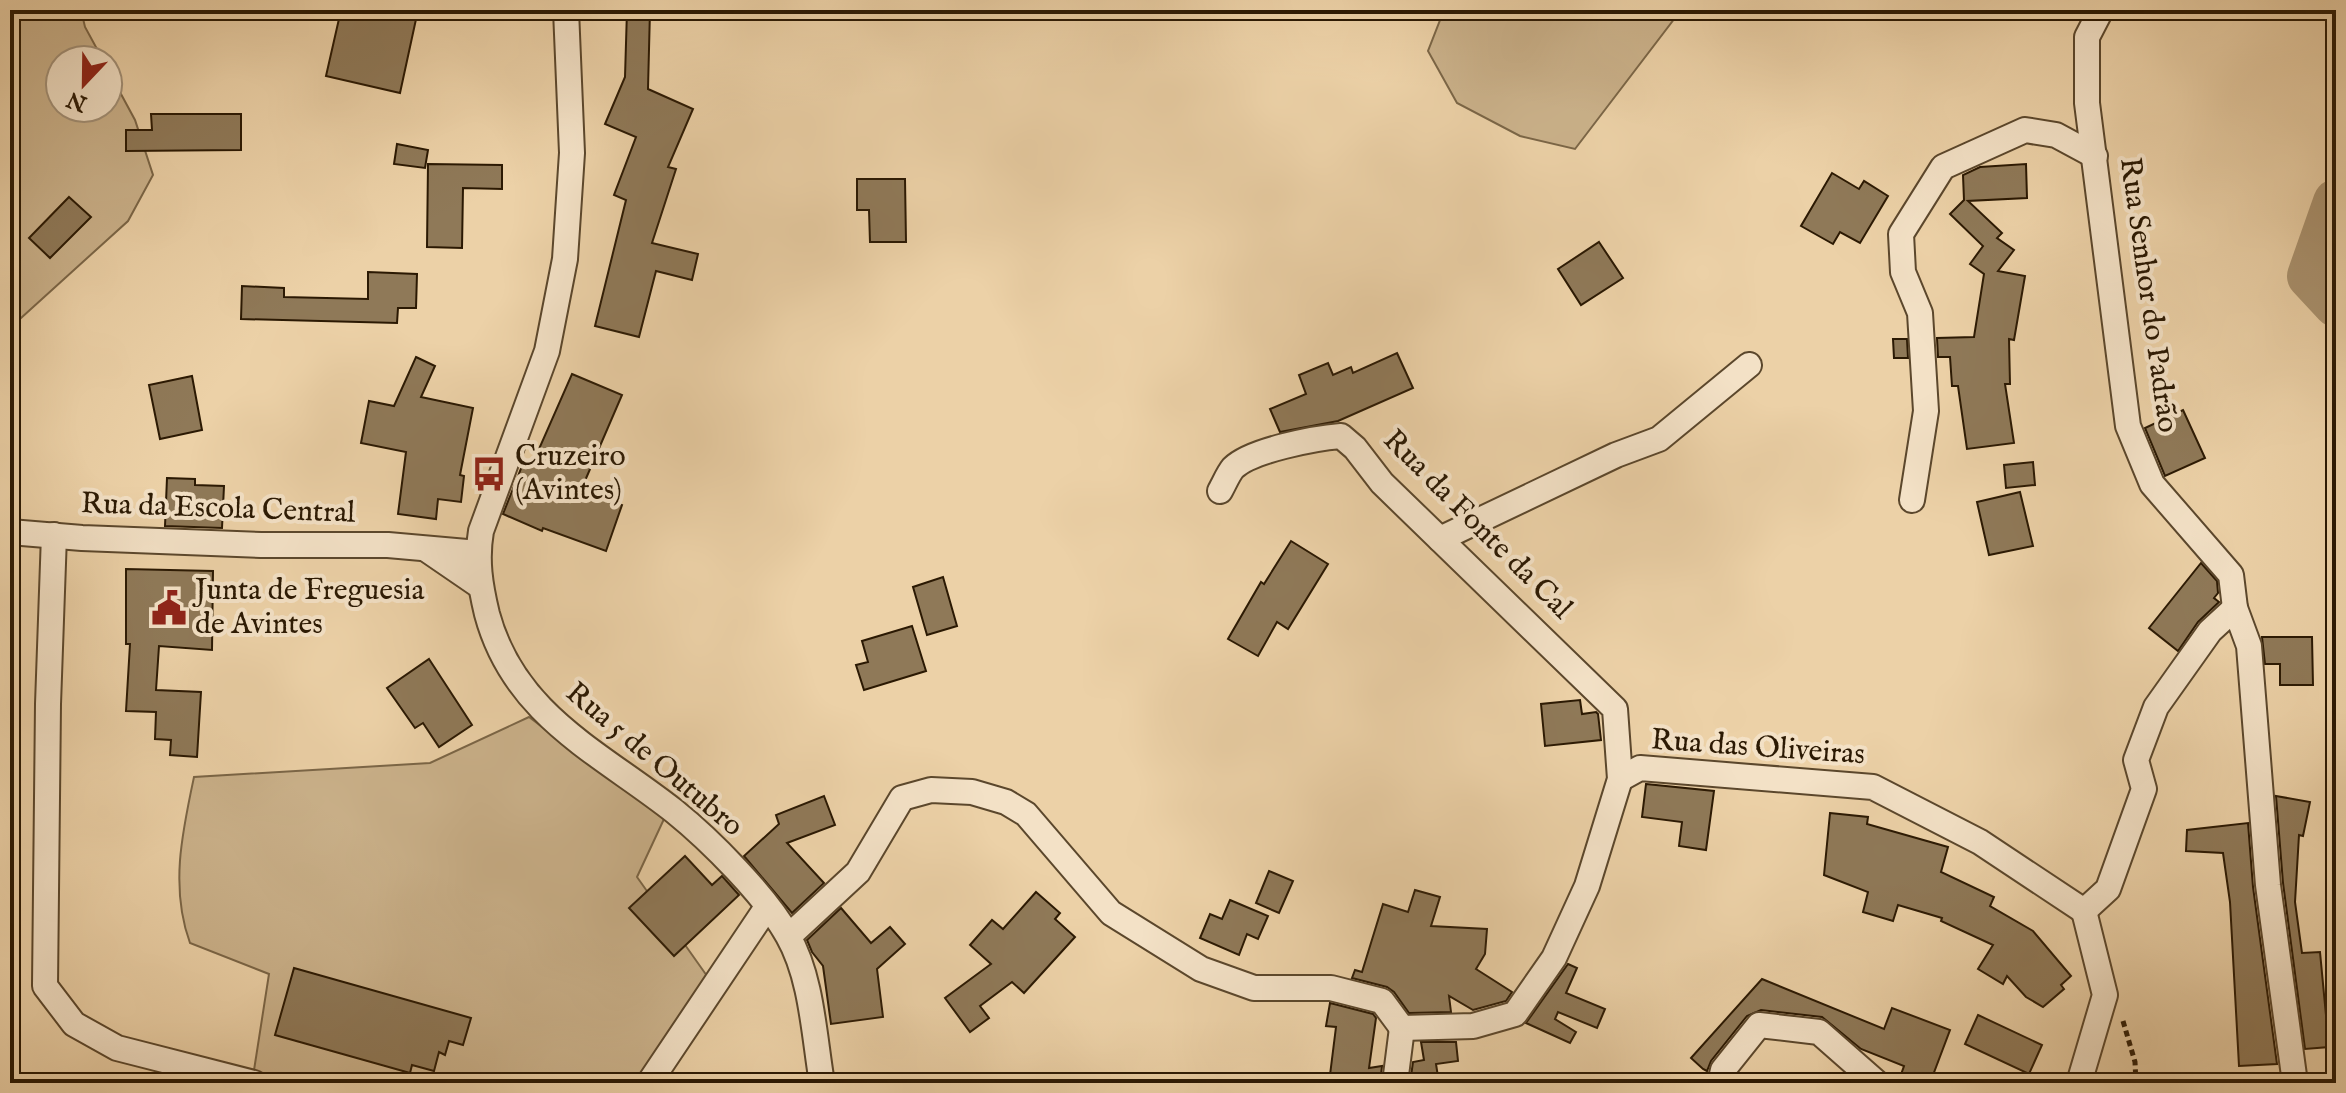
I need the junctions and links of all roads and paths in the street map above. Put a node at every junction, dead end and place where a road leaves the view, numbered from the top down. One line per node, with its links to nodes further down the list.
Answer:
1 (2101, 10): 3 (street, Rua Senhor do Padrão)
2 (568, 11): 11 (street, Rua 5 de Outubro)
3 (2095, 156): 6 (street); 13 (street, Rua Senhor do Padrão)
4 (1749, 365): 9 (street)
5 (1220, 491): 9 (street, Rua da Fonte da Cal)
6 (1912, 500)
7 (10, 532): 8 (street, Rua da Escola Central)
8 (54, 535): 10 (street, Rua da Escola Central); 20 (street)
9 (1440, 539): 14 (street, Rua da Fonte da Cal)
10 (425, 548): 11 (street, Rua da Escola Central); 12 (street)
11 (478, 553): 12 (street, Rua 5 de Outubro)
12 (480, 586): 15 (street, Rua 5 de Outubro)
13 (2235, 608): 16 (street); 28 (street, Rua Senhor do Padrão)
14 (1620, 779): 16 (street, Rua das Oliveiras); 19 (street)
15 (767, 907): 17 (street, Rua 5 de Outubro); 21 (street)
16 (2084, 911): 18 (street)
17 (789, 936): 19 (street); 22 (street, Rua 5 de Outubro)
18 (2105, 995): 26 (street); 27 (path)
19 (1402, 1028): 23 (street)
20 (254, 1083)
21 (649, 1083)
22 (822, 1083)
23 (1395, 1083)
24 (1720, 1083): 25 (street)
25 (1877, 1083)
26 (2079, 1083)
27 (2136, 1083)
28 (2295, 1083)

